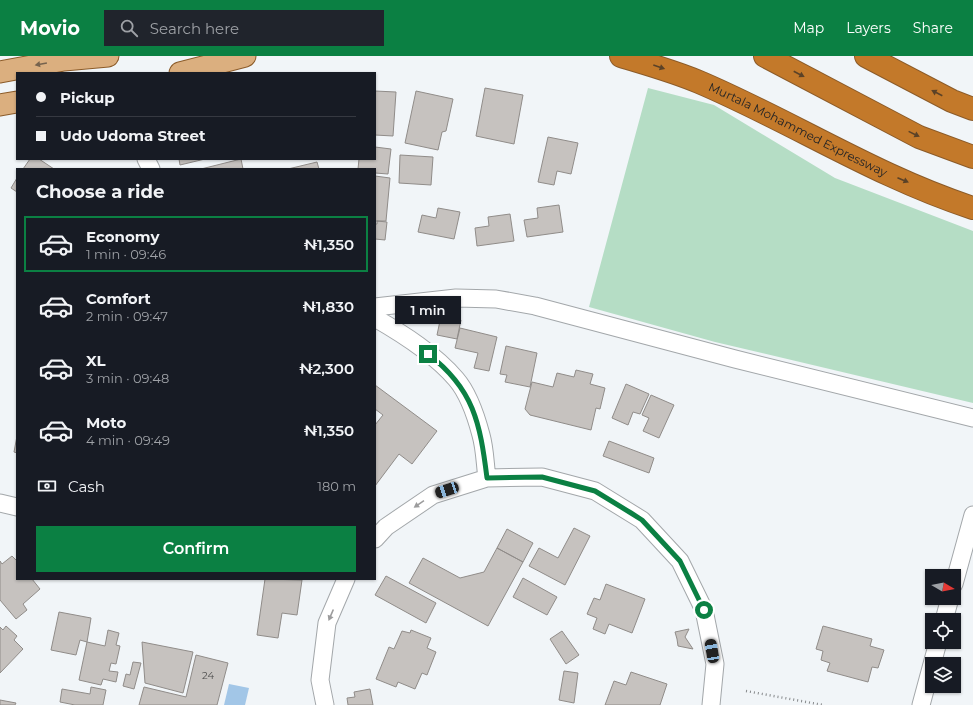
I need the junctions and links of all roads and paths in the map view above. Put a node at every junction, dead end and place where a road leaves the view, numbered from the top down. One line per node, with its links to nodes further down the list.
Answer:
1 (108, 56): 6 (main road)
2 (245, 56): 8 (main road)
3 (621, 56): 13 (highway, Murtala Mohammed Expressway, one-way to 13)
4 (765, 56): 12 (highway, one-way to 12)
5 (866, 56): 11 (highway, one-way to 5)
6 (65, 58): 7 (main road, one-way to 7)
7 (0, 72)
8 (184, 72)
9 (16, 102): 10 (main road)
10 (0, 105)
11 (973, 109)
12 (973, 157)
13 (973, 208)
14 (376, 307): 16 (street)
15 (376, 319): 17 (street)
16 (973, 418)
17 (487, 478): 21 (street, one-way to 21); 27 (street)
18 (0, 503): 19 (street)
19 (16, 507)
20 (973, 515): 22 (street)
21 (376, 539)
22 (958, 569)
23 (346, 580): 26 (street, one-way to 26)
24 (936, 649): 29 (street)
25 (746, 691): 28 (path)
26 (325, 705)
27 (711, 705)
28 (823, 705)
29 (921, 705)

